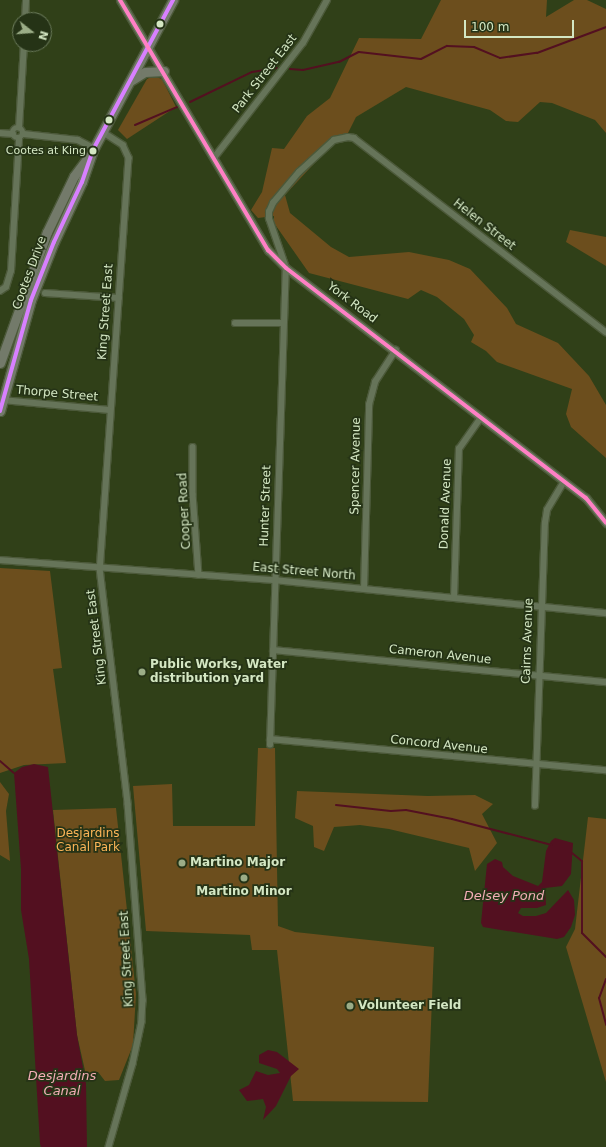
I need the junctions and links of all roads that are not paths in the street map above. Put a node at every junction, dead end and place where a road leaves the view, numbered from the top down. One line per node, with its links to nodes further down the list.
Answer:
1 (26, 0): 5 (street)
2 (120, 0): 6 (street, York Road)
3 (173, 0): 6 (main road)
4 (328, 0): 17 (street, Park Street East)
5 (25, 12)
6 (149, 46): 8 (street, York Road); 9 (main road, Cootes Drive)
7 (24, 52): 10 (street)
8 (164, 71): 9 (main road); 17 (street, York Road)
9 (130, 82): 11 (main road, Cootes Drive)
10 (19, 128): 13 (street); 14 (street)
11 (103, 132): 16 (main road, Cootes Drive); 21 (street, King Street East)
12 (0, 133): 13 (street)
13 (13, 134): 15 (street)
14 (24, 134): 15 (street); 16 (street)
15 (19, 139): 19 (street)
16 (94, 148): 26 (main road, Cootes Drive); 27 (main road, Cootes Drive)
17 (214, 158): 18 (street, York Road)
18 (286, 268): 23 (street, Hunter Street); 24 (street, Helen Street); 25 (street, York Road)
19 (0, 291)
20 (45, 294): 21 (street)
21 (119, 298): 28 (street, King Street East)
22 (235, 323): 23 (street)
23 (283, 323): 37 (street, Hunter Street)
24 (606, 332)
25 (396, 350): 30 (street, York Road); 38 (street, Spencer Avenue)
26 (0, 363)
27 (2, 400): 28 (street, Thorpe Street); 29 (main road, Cootes Drive)
28 (110, 410): 35 (street, King Street East)
29 (0, 411)
30 (481, 418): 32 (street, York Road); 39 (street, Donald Avenue)
31 (193, 447): 36 (street, Cooper Road)
32 (564, 482): 33 (street, York Road); 40 (street, Cairns Avenue)
33 (606, 523)
34 (0, 560): 35 (street, East Street North)
35 (100, 568): 36 (street, East Street North); 49 (street, King Street East)
36 (199, 575): 37 (street, East Street North)
37 (274, 580): 38 (street, East Street North); 42 (street, Hunter Street)
38 (364, 589): 39 (street, East Street North)
39 (454, 598): 40 (street, East Street North)
40 (540, 606): 41 (street, East Street North); 43 (street, Cairns Avenue)
41 (606, 613)
42 (273, 650): 43 (street, Cameron Avenue); 45 (street, Hunter Street)
43 (538, 676): 44 (street, Cameron Avenue); 46 (street, Cairns Avenue)
44 (606, 682)
45 (270, 742): 46 (street, Concord Avenue)
46 (536, 765): 47 (street, Concord Avenue); 48 (street, Cairns Avenue)
47 (606, 770)
48 (535, 806)
49 (109, 1147)

